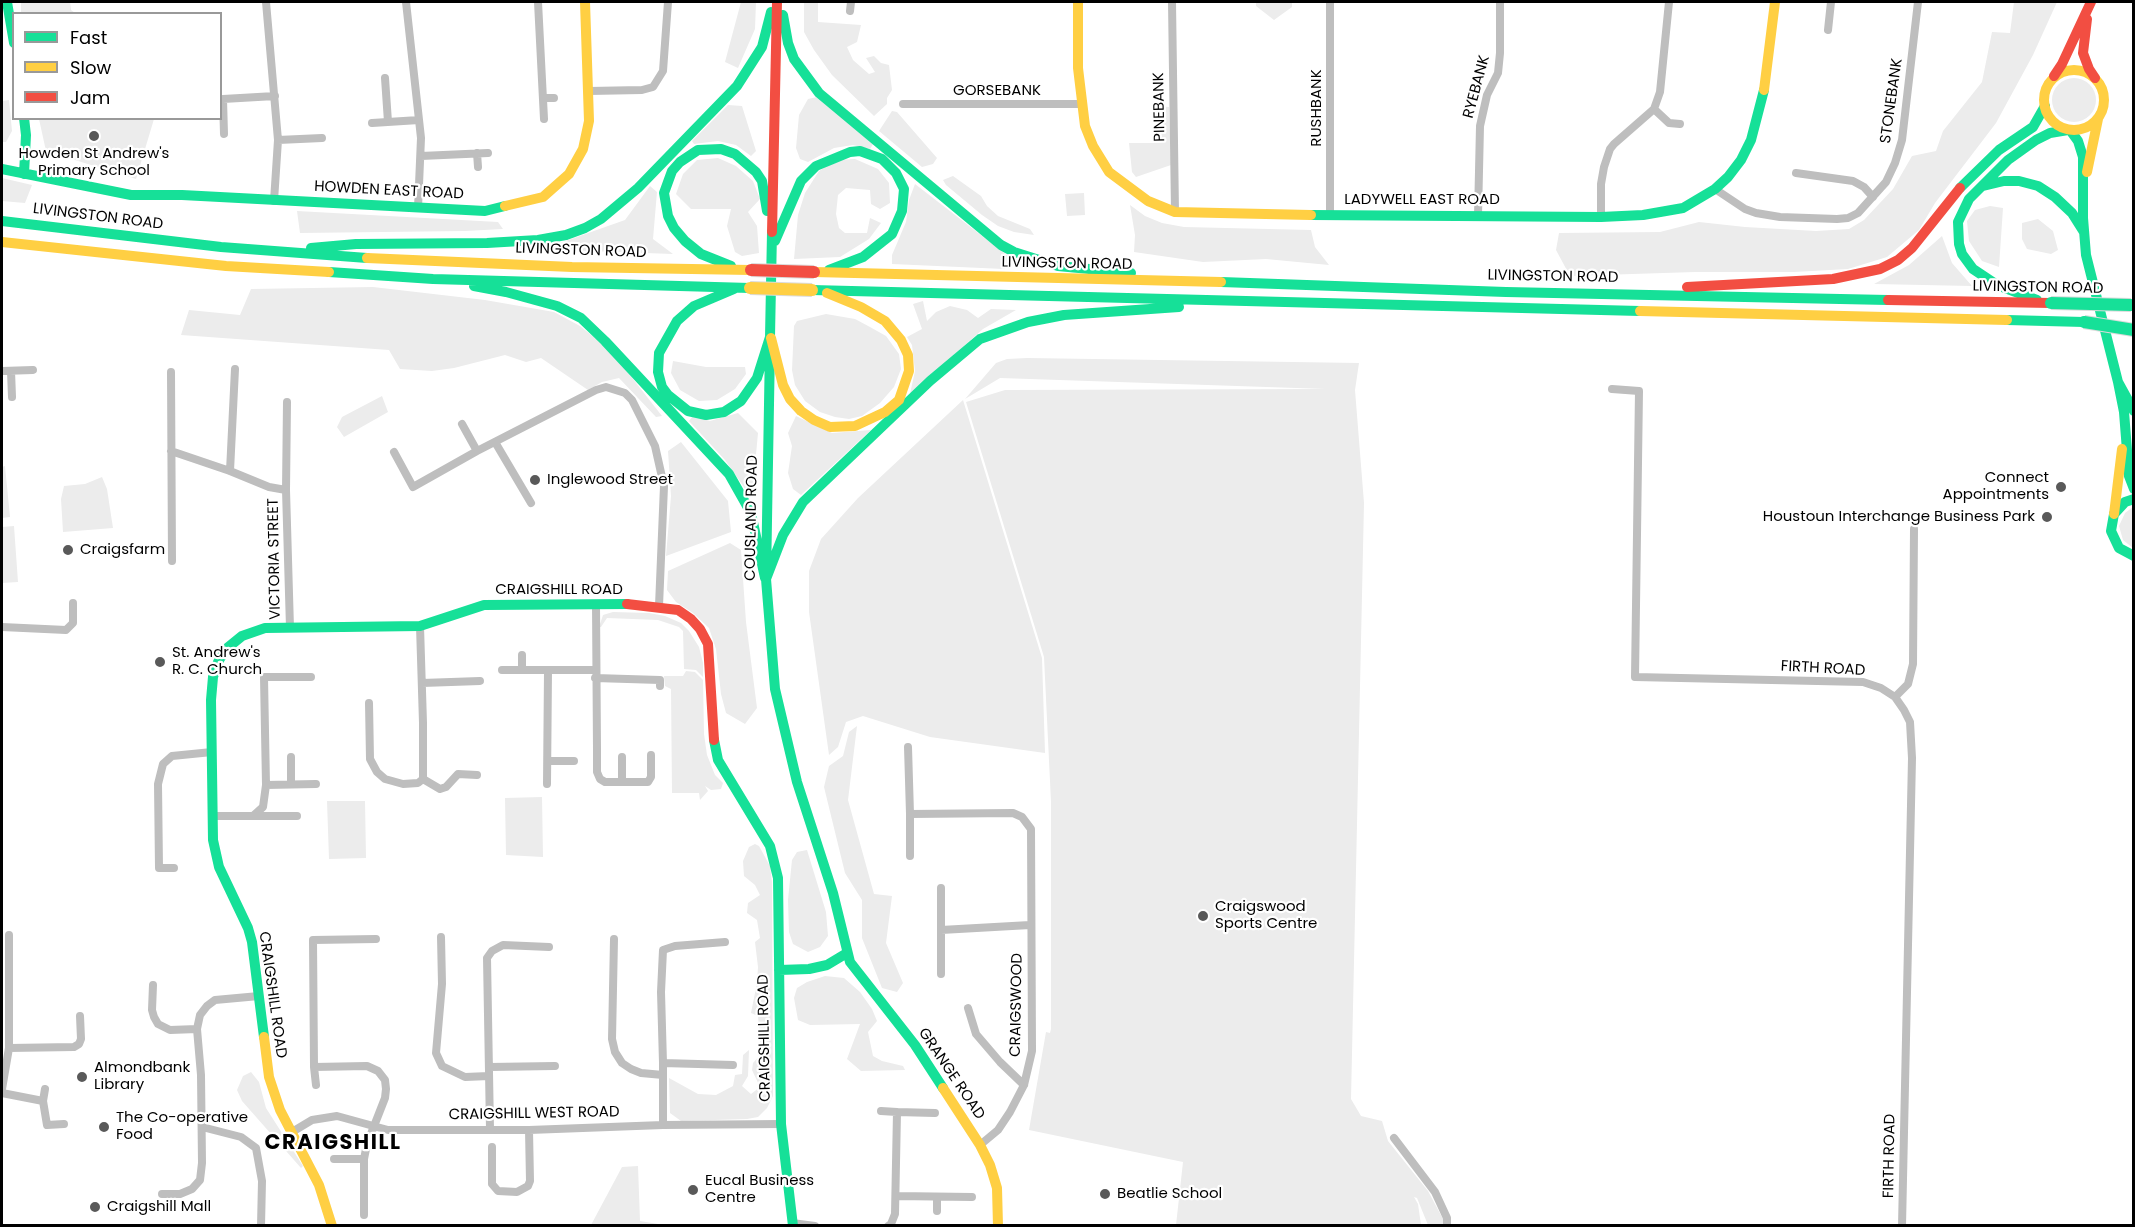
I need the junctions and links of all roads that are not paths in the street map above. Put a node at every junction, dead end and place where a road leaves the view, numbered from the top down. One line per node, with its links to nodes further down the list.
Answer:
1 (7, 2): 21 (main road)
2 (266, 2): 26 (street)
3 (406, 2): 37 (street)
4 (538, 2): 28 (street)
5 (585, 2): 25 (main road, HOWDEN EAST ROAD)
6 (668, 2): 25 (street)
7 (775, 2): 65 (main road, COUSLAND ROAD); 66 (main road)
8 (782, 2): 70 (main road)
9 (851, 2): 19 (street)
10 (1078, 2): 31 (main road, LADYWELL EAST ROAD)
11 (1172, 2): 58 (street, PINEBANK)
12 (1330, 2): 59 (street, RUSHBANK)
13 (1500, 2): 60 (street, RYEBANK)
14 (1669, 2): 33 (street)
15 (1775, 2): 54 (main road, LADYWELL EAST ROAD)
16 (1831, 2): 20 (street)
17 (1918, 2): 55 (street, STONEBANK)
18 (2090, 4): 23 (main road); 24 (main road)
19 (850, 11)
20 (1828, 30)
21 (12, 31)
22 (385, 78): 38 (street)
23 (2097, 80): 24 (main road); 35 (main road)
24 (2050, 83): 32 (main road)
25 (589, 91): 57 (main road, HOWDEN EAST ROAD)
26 (275, 96): 27 (street); 44 (street)
27 (222, 98): 42 (street)
28 (543, 98): 29 (street); 34 (street)
29 (554, 98)
30 (903, 104): 31 (street, GORSEBANK)
31 (1081, 104): 58 (main road, LADYWELL EAST ROAD)
32 (2045, 106): 41 (main road); 73 (main road)
33 (1654, 109): 40 (street); 61 (street)
34 (544, 119)
35 (2098, 119): 41 (main road); 52 (main road)
36 (24, 120): 51 (main road)
37 (419, 120): 38 (street); 47 (street)
38 (387, 122): 39 (street)
39 (372, 123)
40 (1680, 124)
41 (2069, 130): 52 (main road); 53 (main road)
42 (224, 134)
43 (322, 138): 44 (street)
44 (278, 140): 56 (street)
45 (477, 153): 46 (street); 47 (street); 48 (street)
46 (488, 153)
47 (421, 156): 57 (street)
48 (478, 167)
49 (2, 169): 51 (main road, HOWDEN EAST ROAD)
50 (1796, 173): 55 (street)
51 (24, 174): 56 (main road, HOWDEN EAST ROAD)
52 (2084, 185): 63 (main road)
53 (1982, 186): 63 (main road); 75 (main road)
54 (1715, 189): 55 (street, STONEBANK); 61 (main road, LADYWELL EAST ROAD)
55 (1873, 197)
56 (274, 201): 57 (main road, HOWDEN EAST ROAD)
57 (418, 208)
58 (1175, 212): 59 (main road, LADYWELL EAST ROAD)
59 (1330, 214): 60 (main road, LADYWELL EAST ROAD)
60 (1478, 216): 61 (main road, LADYWELL EAST ROAD)
61 (1601, 217)
62 (2, 221): 66 (main road, LIVINGSTON ROAD)
63 (2084, 232): 86 (main road)
64 (2, 242): 69 (main road, LIVINGSTON ROAD)
65 (772, 248): 67 (main road); 68 (main road); 80 (main road, COUSLAND ROAD)
66 (271, 251): 67 (main road, LIVINGSTON ROAD)
67 (745, 270): 68 (main road, LIVINGSTON ROAD, bridge)
68 (818, 272): 70 (main road, LIVINGSTON ROAD)
69 (434, 279): 71 (main road, LIVINGSTON ROAD); 106 (main road)
70 (1213, 282): 73 (main road, LIVINGSTON ROAD)
71 (744, 288): 72 (main road, LIVINGSTON ROAD, bridge); 80 (main road)
72 (815, 290): 74 (main road, LIVINGSTON ROAD); 80 (main road)
73 (1593, 293): 75 (main road, LIVINGSTON ROAD)
74 (1234, 301): 77 (main road, LIVINGSTON ROAD); 106 (main road)
75 (2049, 303): 76 (main road, LIVINGSTON ROAD, bridge)
76 (2132, 305)
77 (2084, 322): 78 (main road, LIVINGSTON ROAD, bridge); 79 (main road, bridge)
78 (2133, 323)
79 (2133, 330)
80 (770, 337): 106 (main road, COUSLAND ROAD)
81 (235, 369): 97 (street)
82 (33, 370): 84 (street)
83 (2, 371): 84 (street)
84 (11, 371): 88 (street)
85 (171, 372): 94 (street)
86 (2118, 382): 90 (main road); 92 (main road)
87 (1612, 389): 122 (street, FIRTH ROAD)
88 (12, 397)
89 (287, 402): 99 (street, VICTORIA STREET)
90 (2133, 411)
91 (462, 424): 95 (street)
92 (2125, 432): 98 (main road); 102 (main road)
93 (495, 442): 95 (street); 101 (street); 109 (street)
94 (171, 451): 97 (street, VICTORIA STREET); 105 (street)
95 (477, 451): 96 (street)
96 (394, 452)
97 (230, 471): 99 (street, VICTORIA STREET)
98 (2133, 489)
99 (286, 490): 112 (street, VICTORIA STREET)
100 (2133, 499): 102 (main road)
101 (531, 503)
102 (2114, 514): 104 (main road)
103 (1914, 529): 122 (street)
104 (2133, 556)
105 (172, 561)
106 (766, 579): 153 (main road, COUSLAND ROAD)
107 (73, 603): 111 (street)
108 (596, 604): 109 (main road, CRAIGSHILL ROAD); 110 (main road, CRAIGSHILL ROAD); 117 (street)
109 (659, 606): 154 (main road, CRAIGSHILL ROAD)
110 (420, 626): 112 (main road, CRAIGSHILL ROAD); 120 (street)
111 (2, 627)
112 (290, 628): 125 (main road, CRAIGSHILL ROAD)
113 (522, 655): 115 (street)
114 (501, 670): 115 (street)
115 (522, 670): 116 (street)
116 (548, 671): 117 (street); 129 (street)
117 (595, 674): 121 (street); 133 (street)
118 (311, 677): 137 (street)
119 (480, 681): 120 (street)
120 (422, 683): 132 (street)
121 (660, 686)
122 (1895, 697): 202 (street, FIRTH ROAD)
123 (369, 704): 132 (street)
124 (908, 747): 138 (street)
125 (212, 752): 139 (main road, CRAIGSHILL ROAD); 143 (street)
126 (651, 755): 133 (street)
127 (291, 757): 134 (street)
128 (622, 757): 133 (street)
129 (548, 761): 130 (street); 136 (street)
130 (574, 761)
131 (477, 775): 132 (street)
132 (423, 779)
133 (622, 782)
134 (291, 784): 135 (street); 137 (street)
135 (316, 784)
136 (547, 784)
137 (266, 785): 140 (street)
138 (910, 814): 142 (street); 145 (street, CRAIGSWOOD)
139 (213, 816): 140 (street); 157 (main road, CRAIGSHILL ROAD)
140 (253, 816): 141 (street)
141 (297, 816)
142 (910, 856)
143 (174, 868)
144 (941, 888): 146 (street)
145 (1030, 925): 146 (street); 168 (street, CRAIGSWOOD)
146 (941, 930): 155 (street)
147 (9, 935): 161 (street)
148 (441, 937): 166 (street)
149 (376, 939): 165 (street)
150 (614, 939): 167 (street)
151 (725, 942): 162 (street)
152 (549, 946): 166 (street)
153 (847, 953): 154 (main road); 185 (main road, GRANGE ROAD)
154 (779, 969): 177 (main road, CRAIGSHILL ROAD)
155 (941, 974)
156 (153, 985): 160 (street)
157 (259, 996): 160 (street); 183 (main road, CRAIGSHILL ROAD)
158 (968, 1008): 168 (street, CRAIGSWOOD)
159 (80, 1016): 161 (street)
160 (197, 1029): 180 (street)
161 (9, 1048): 171 (street)
162 (663, 1063): 163 (street); 167 (street)
163 (733, 1065)
164 (555, 1066): 166 (street)
165 (314, 1067): 169 (street); 179 (street)
166 (489, 1072): 181 (street)
167 (663, 1075): 178 (street)
168 (1024, 1084): 185 (street, CRAIGSWOOD)
169 (316, 1085)
170 (45, 1089): 172 (street)
171 (2, 1091): 172 (street)
172 (43, 1101): 176 (street)
173 (881, 1111): 174 (street)
174 (897, 1112): 175 (street); 190 (street)
175 (935, 1113)
176 (64, 1124)
177 (782, 1124): 178 (street, CRAIGSHILL WEST ROAD); 195 (main road, CRAIGSHILL ROAD)
178 (663, 1125): 182 (street, CRAIGSHILL WEST ROAD)
179 (373, 1126): 181 (street, CRAIGSHILL WEST ROAD); 183 (street, CRAIGSHILL WEST ROAD); 188 (street)
180 (202, 1127): 189 (street); 196 (street)
181 (490, 1129): 182 (street, CRAIGSHILL WEST ROAD)
182 (529, 1130): 186 (street)
183 (292, 1132): 197 (main road, CRAIGSHILL ROAD)
184 (1394, 1138): 201 (street)
185 (980, 1145): 200 (main road, GRANGE ROAD)
186 (492, 1147)
187 (334, 1159): 188 (street)
188 (364, 1159): 194 (street)
189 (162, 1194)
190 (896, 1196): 191 (street); 199 (street)
191 (938, 1197): 192 (street); 193 (street)
192 (972, 1197)
193 (937, 1211)
194 (364, 1215)
195 (792, 1224): 198 (street)
196 (261, 1226)
197 (332, 1226)
198 (815, 1226)
199 (888, 1226)
200 (998, 1226)
201 (1448, 1226)
202 (1902, 1226)

